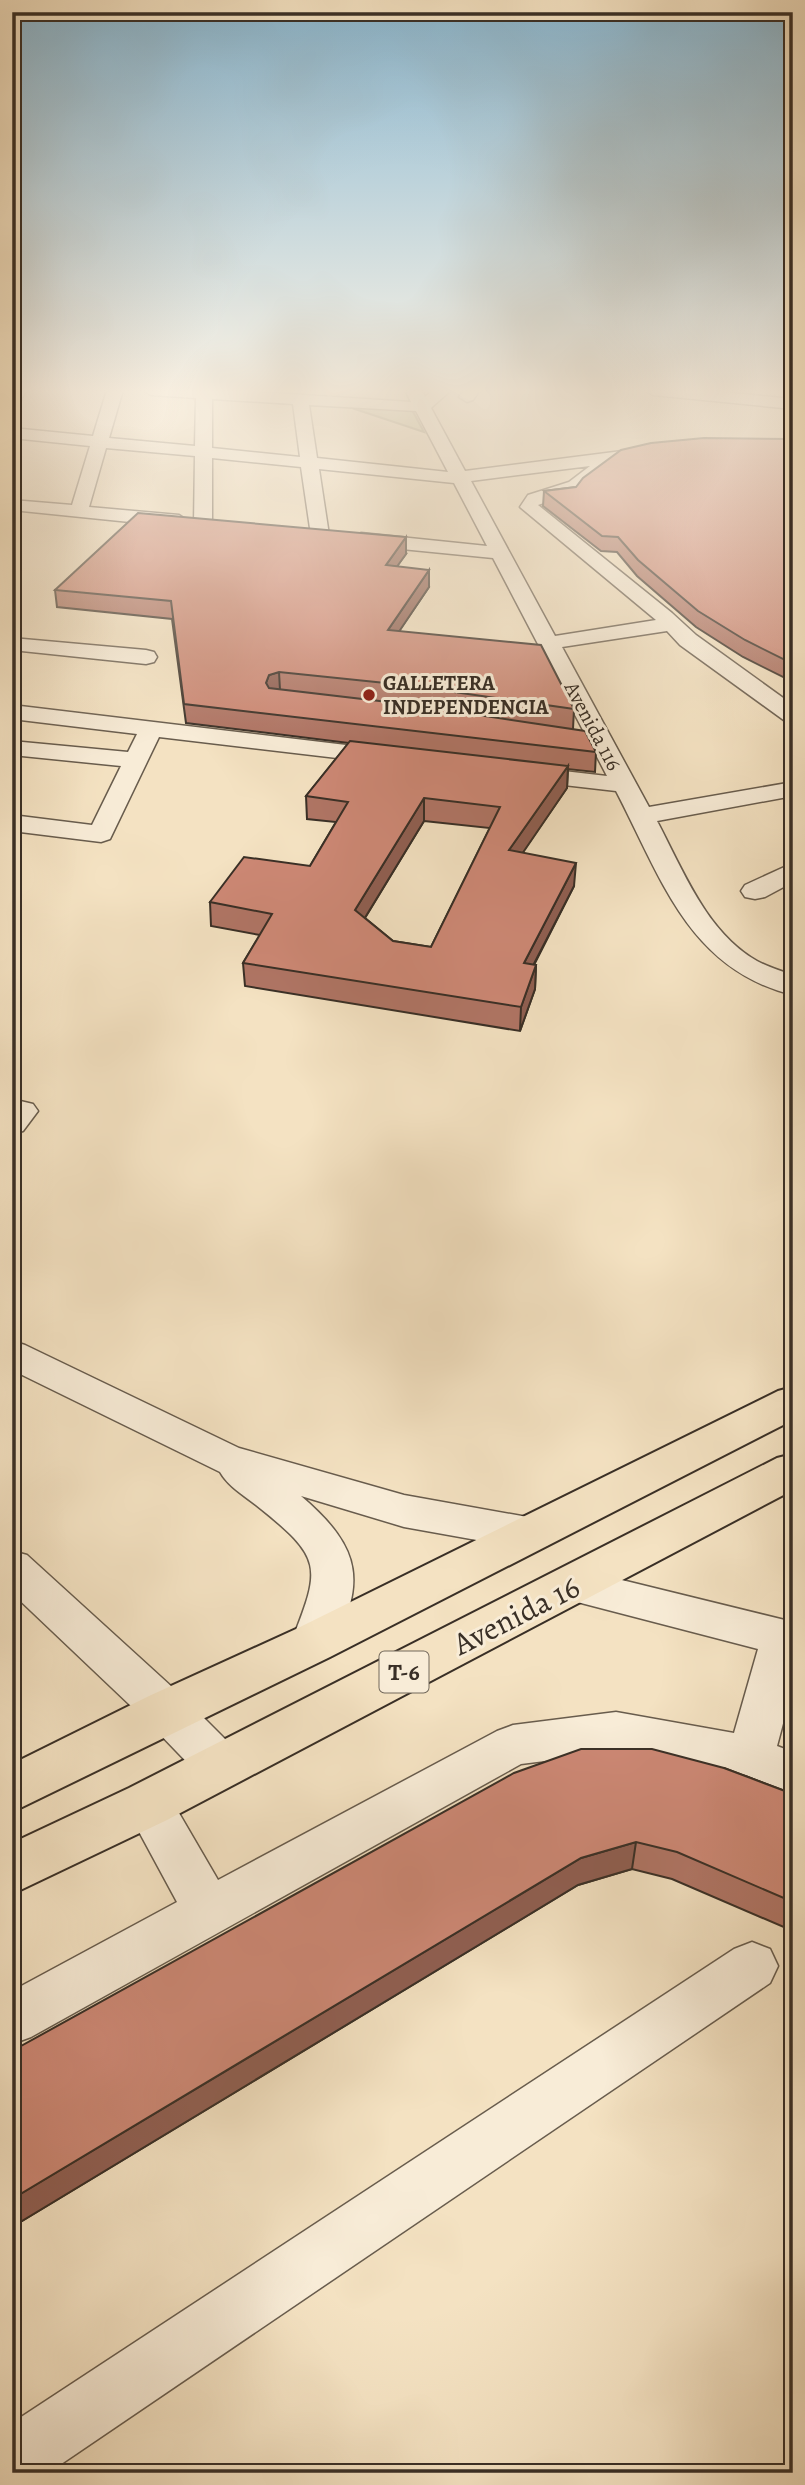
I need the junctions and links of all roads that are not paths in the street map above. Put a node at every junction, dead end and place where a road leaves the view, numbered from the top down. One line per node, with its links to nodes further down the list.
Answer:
1 (23, 506): 7 (street)
2 (81, 506): 7 (street)
3 (208, 506): 7 (street)
4 (324, 506): 9 (street)
5 (475, 506): 10 (street, Avenida 116)
6 (530, 507): 11 (street)
7 (79, 511)
8 (294, 533): 9 (street)
9 (334, 537): 10 (street)
10 (500, 553): 12 (street, Avenida 116)
11 (669, 621): 12 (street); 16 (street)
12 (546, 639): 19 (street, Avenida 116)
13 (12, 644): 14 (street)
14 (146, 657)
15 (12, 712): 17 (street)
16 (793, 716)
17 (151, 729): 21 (street); 22 (street)
18 (577, 739): 19 (street)
19 (602, 743): 24 (street, Avenida 116)
20 (12, 748): 22 (street)
21 (408, 759)
22 (136, 760): 27 (street)
23 (503, 771): 24 (street)
24 (625, 785): 28 (street, Avenida 116)
25 (793, 789): 28 (street)
26 (793, 803): 28 (street)
27 (12, 823)
28 (645, 824): 31 (street, Avenida 116)
29 (793, 871): 30 (street)
30 (755, 891)
31 (793, 986)
32 (12, 1108): 33 (street)
33 (12, 1124)
34 (12, 1354): 36 (street)
35 (793, 1402): 38 (highway, T-6)
36 (226, 1459): 38 (street); 42 (street)
37 (793, 1470): 40 (highway, Avenida 16 / T-6)
38 (533, 1534): 42 (highway, T-6)
39 (12, 1567): 43 (street)
40 (573, 1585): 41 (street); 45 (highway, Avenida 16 / T-6)
41 (788, 1639): 44 (street)
42 (313, 1643): 43 (highway, T-6)
43 (167, 1711): 45 (street); 46 (highway, T-6)
44 (772, 1765): 49 (street)
45 (221, 1766): 47 (highway, Avenida 16 / T-6)
46 (12, 1788)
47 (148, 1804): 48 (highway, Avenida 16 / T-6); 49 (street)
48 (12, 1870)
49 (209, 1911): 51 (street)
50 (752, 1966): 52 (street)
51 (12, 2019)
52 (12, 2468)

